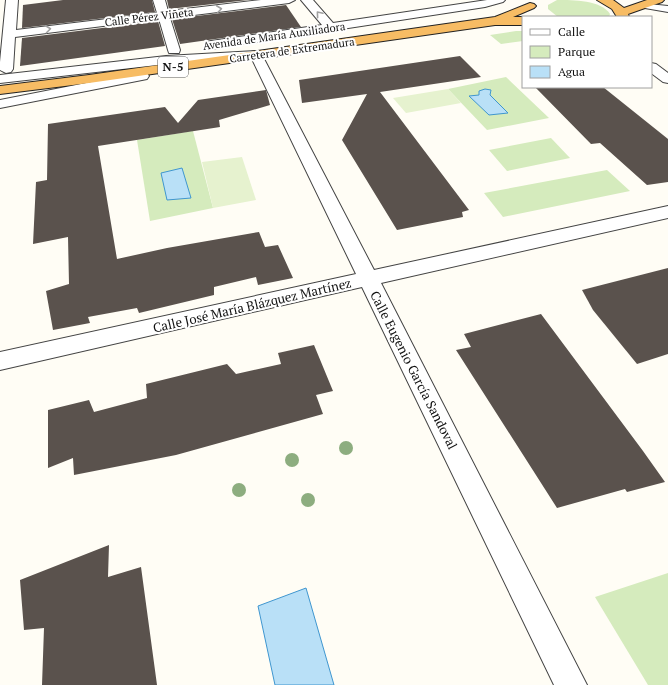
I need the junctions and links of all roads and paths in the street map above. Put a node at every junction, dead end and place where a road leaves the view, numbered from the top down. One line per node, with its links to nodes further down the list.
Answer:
1 (13, 0): 16 (street)
2 (158, 0): 12 (street)
3 (289, 0): 12 (street, Calle Pérez Viñeta, one-way to 3)
4 (307, 0): 15 (street, one-way to 4)
5 (499, 0): 15 (street, Avenida de María Auxiliadora)
6 (603, 0): 11 (highway)
7 (658, 0): 8 (highway)
8 (642, 5): 10 (lane); 11 (highway)
9 (533, 7): 13 (highway, Carretera de Extremadura / N-5)
10 (668, 9)
11 (623, 14)
12 (163, 15): 16 (street, Calle Pérez Viñeta, one-way to 12); 19 (street)
13 (495, 21): 14 (highway, Carretera de Extremadura / N-5); 17 (highway, Carretera de Extremadura / N-5)
14 (522, 21)
15 (331, 28): 17 (street); 18 (street); 19 (street, Avenida de María Auxiliadora)
16 (6, 30): 23 (street)
17 (368, 40): 18 (highway, Carretera de Extremadura / N-5)
18 (317, 47): 20 (highway, Carretera de Extremadura / N-5)
19 (174, 50): 23 (street, Avenida de María Auxiliadora)
20 (256, 55): 21 (highway, Carretera de Extremadura / N-5); 23 (street); 30 (street, Calle Eugenio García Sandoval)
21 (221, 60): 24 (highway, Carretera de Extremadura / N-5); 28 (street)
22 (652, 68): 25 (street)
23 (2, 73)
24 (89, 79): 26 (highway, Carretera de Extremadura / N-5); 27 (highway, Carretera de Extremadura / N-5)
25 (668, 79)
26 (0, 90)
27 (0, 93)
28 (0, 104)
29 (668, 212): 30 (street, Calle José María Blázquez Martínez)
30 (368, 279): 31 (street, Calle José María Blázquez Martínez); 32 (street, Calle Eugenio García Sandoval)
31 (0, 361)
32 (571, 685)

